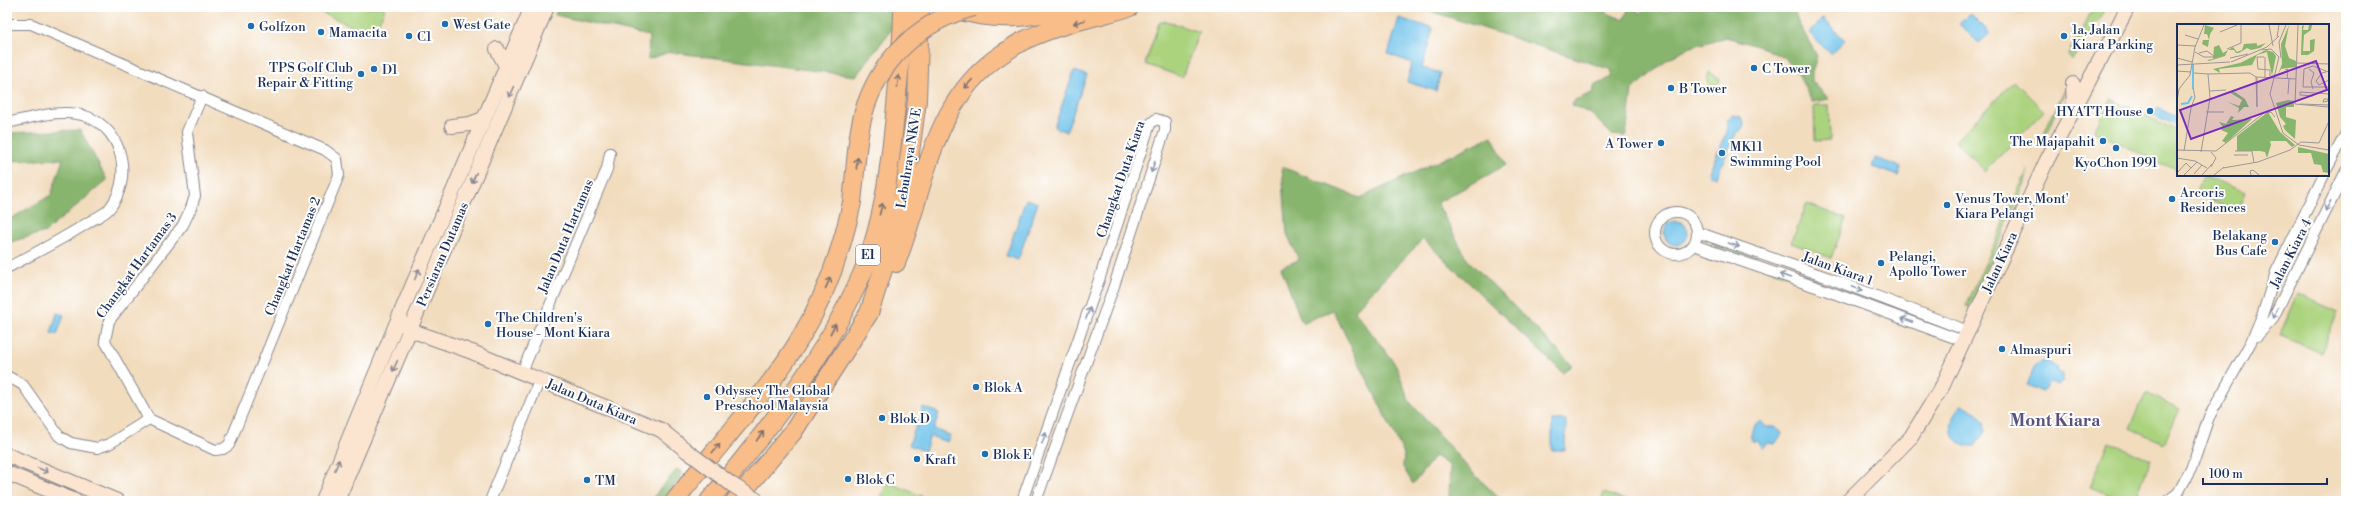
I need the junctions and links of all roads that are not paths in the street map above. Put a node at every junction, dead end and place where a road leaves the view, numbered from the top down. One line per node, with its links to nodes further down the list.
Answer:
1 (532, 7): 12 (street, Persiaran Dutamas)
2 (547, 7): 31 (street, Persiaran Dutamas, one-way to 31)
3 (903, 7): 47 (highway, Lebuhraya NKVE / E1, one-way to 3)
4 (920, 7): 30 (highway, Lebuhraya NKVE / E1)
5 (949, 7): 7 (highway, bridge)
6 (974, 7): 46 (highway, one-way to 6, bridge)
7 (1073, 7)
8 (1130, 7): 30 (highway, one-way to 30)
9 (2128, 7): 13 (street, Jalan Kiara)
10 (7, 24): 14 (street, Changkat Hartamas 2)
11 (497, 49): 12 (street)
12 (506, 71): 16 (street, Persiaran Dutamas)
13 (2093, 71): 15 (street, Jalan Kiara); 15 (street)
14 (202, 96): 38 (street, Changkat Hartamas 3); 38 (street, Changkat Hartamas 2)
15 (2074, 106): 32 (street, Jalan Kiara)
16 (483, 119): 18 (street); 29 (street, Persiaran Dutamas, one-way to 16)
17 (7, 123): 26 (street)
18 (452, 126)
19 (2346, 133): 21 (street)
20 (610, 153): 35 (street, Jalan Duta Hartamas)
21 (2329, 165)
22 (2346, 171): 28 (street, Jalan Kiara 4, one-way to 28)
23 (2324, 176): 27 (street, Jalan Kiara 4)
24 (1697, 232): 25 (street); 25 (street); 32 (street, Jalan Kiara 1, one-way to 32)
25 (1694, 246): 32 (street, Jalan Kiara 1, one-way to 25)
26 (7, 268)
27 (2276, 272): 28 (street); 34 (street, Jalan Kiara 4)
28 (2290, 279): 34 (street, Jalan Kiara 4, one-way to 34)
29 (402, 310): 31 (street); 33 (street, Persiaran Dutamas)
30 (869, 313): 48 (highway, Lebuhraya NKVE / E1)
31 (410, 330): 33 (street); 35 (street, Jalan Duta Kiara); 44 (street, Persiaran Dutamas, one-way to 44)
32 (1966, 336): 52 (street, Jalan Kiara)
33 (391, 339): 43 (street, Persiaran Dutamas, one-way to 33)
34 (2251, 342): 53 (street, Jalan Kiara 4)
35 (522, 372): 37 (street, Jalan Duta Kiara)
36 (7, 376): 38 (street)
37 (538, 382): 45 (street); 49 (street, Jalan Duta Kiara, bridge)
38 (149, 419)
39 (7, 455): 42 (street, one-way to 42)
40 (7, 473): 41 (street)
41 (75, 501)
42 (117, 501)
43 (323, 501)
44 (337, 501)
45 (490, 501)
46 (675, 501)
47 (708, 501)
48 (735, 501)
49 (758, 501)
50 (1022, 501): 51 (street, Changkat Duta Kiara, one-way to 51)
51 (1036, 501)
52 (1848, 501)
53 (2167, 501)

